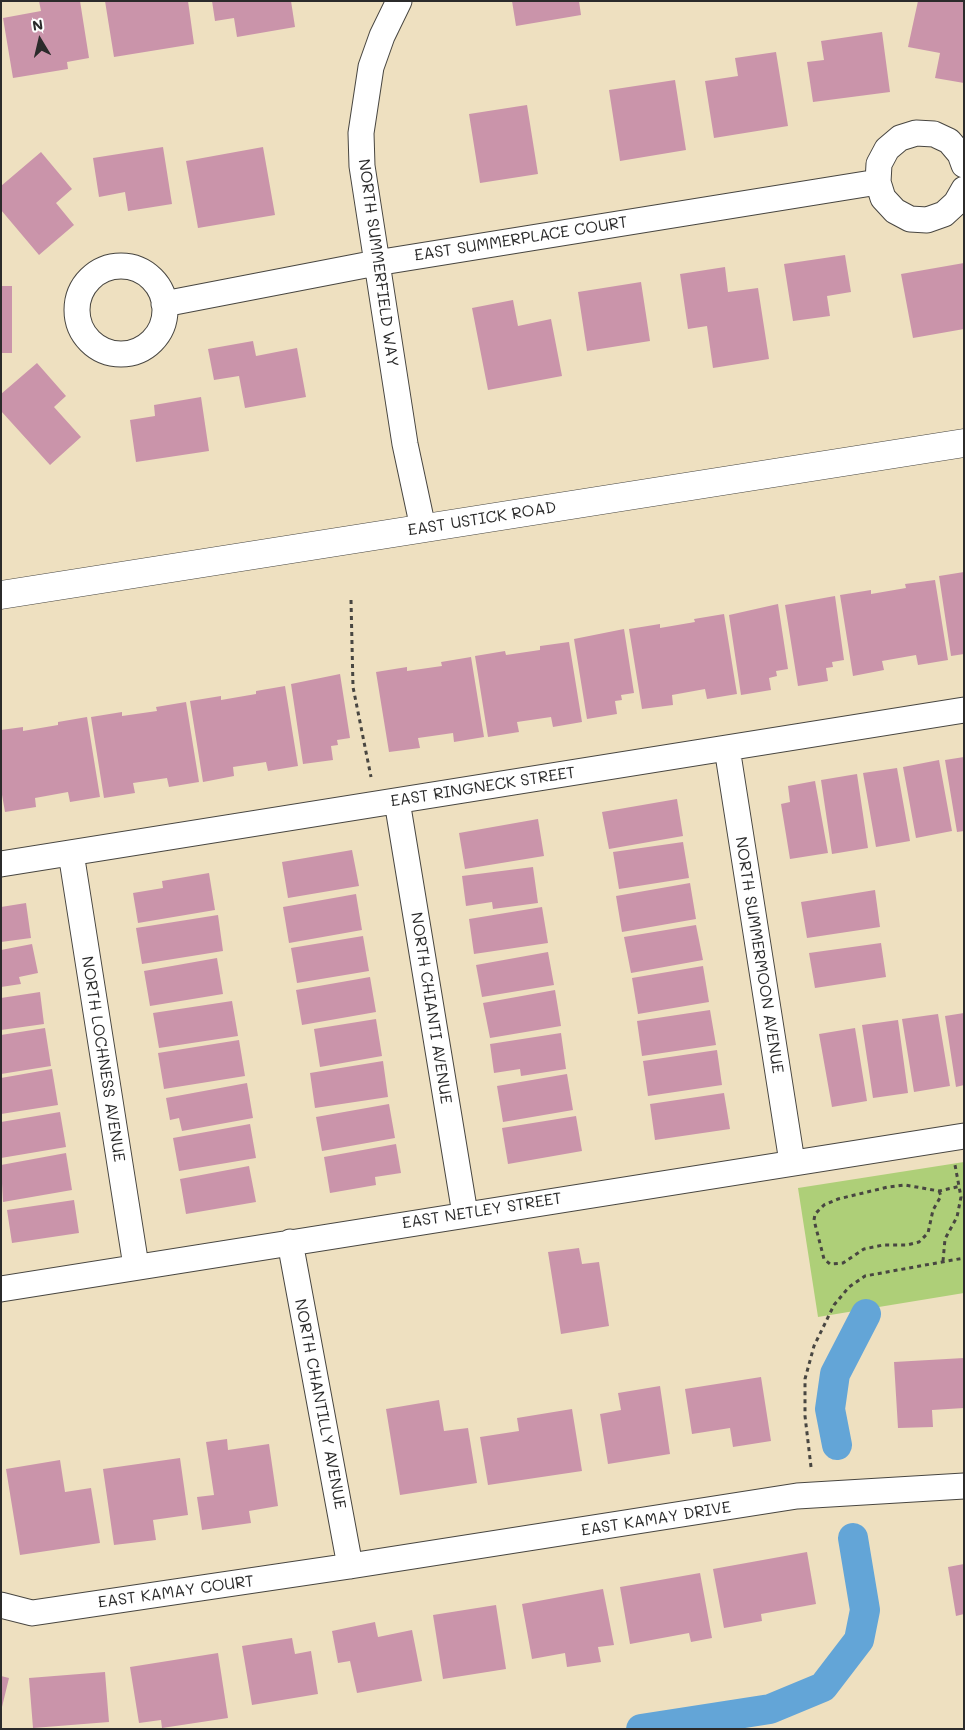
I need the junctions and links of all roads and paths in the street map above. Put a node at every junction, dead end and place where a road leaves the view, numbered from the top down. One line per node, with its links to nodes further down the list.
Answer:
1 (399, 1): 5 (street, NORTH SUMMERFIELD WAY)
2 (964, 165): 3 (street)
3 (878, 182): 4 (street); 5 (street, EAST SUMMERPLACE COURT)
4 (964, 189)
5 (376, 263): 6 (street, EAST SUMMERPLACE COURT); 8 (street, NORTH SUMMERFIELD WAY)
6 (164, 304)
7 (964, 442): 8 (main road, EAST USTICK ROAD)
8 (424, 528): 9 (main road, EAST USTICK ROAD)
9 (1, 596)
10 (351, 600): 13 (path)
11 (964, 710): 12 (street, EAST RINGNECK STREET)
12 (727, 748): 13 (street, EAST RINGNECK STREET); 17 (street, NORTH SUMMERMOON AVENUE)
13 (387, 803): 14 (street, EAST RINGNECK STREET); 20 (street, NORTH CHIANTI AVENUE)
14 (71, 853): 15 (street, EAST RINGNECK STREET); 24 (street, NORTH LOCHNESS AVENUE)
15 (1, 864)
16 (956, 1137): 17 (street, EAST NETLEY STREET); 18 (path)
17 (792, 1162): 20 (street, EAST NETLEY STREET)
18 (961, 1186): 19 (path); 23 (path)
19 (940, 1191): 19 (path)
20 (464, 1214): 21 (street, EAST NETLEY STREET)
21 (290, 1242): 24 (street, EAST NETLEY STREET); 28 (street, NORTH CHANTILLY AVENUE)
22 (964, 1258): 23 (path)
23 (942, 1261): 27 (path)
24 (136, 1266): 25 (street, EAST NETLEY STREET)
25 (1, 1289)
26 (964, 1486): 27 (street, EAST KAMAY DRIVE)
27 (815, 1495): 28 (street, EAST KAMAY DRIVE)
28 (350, 1566): 29 (street, EAST KAMAY COURT)
29 (1, 1606)

